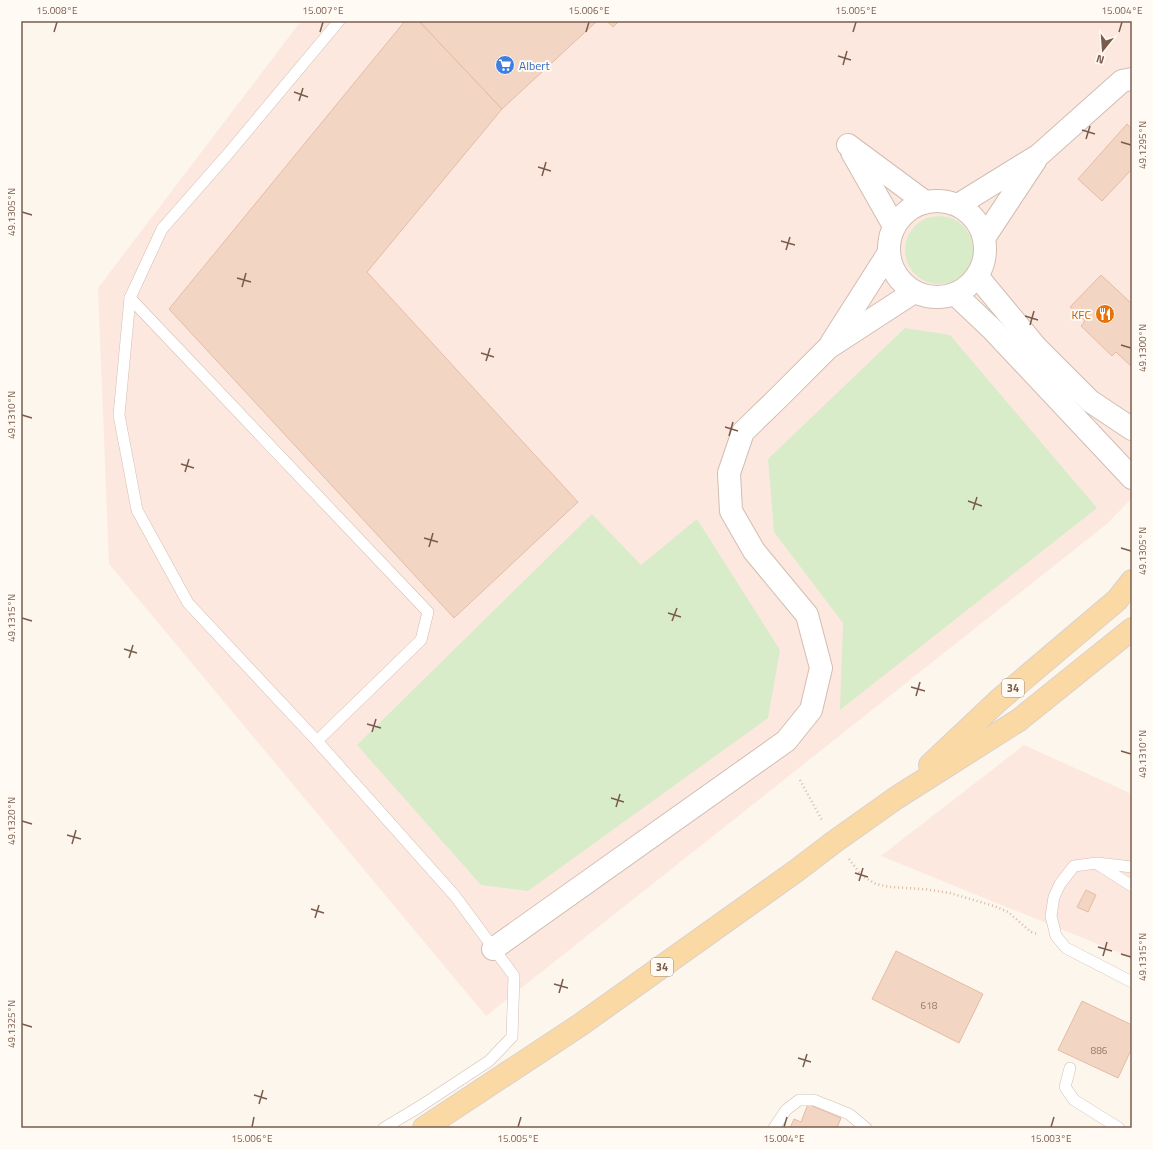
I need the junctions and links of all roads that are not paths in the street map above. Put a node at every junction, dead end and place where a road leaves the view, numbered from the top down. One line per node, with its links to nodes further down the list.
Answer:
1 (339, 21): 12 (lane)
2 (1132, 79): 3 (street)
3 (1039, 154): 5 (street); 7 (street)
4 (925, 202): 5 (street); 6 (street); 6 (street)
5 (958, 205): 7 (street)
6 (894, 226): 8 (street)
7 (984, 238): 9 (street)
8 (888, 254): 10 (street); 13 (street)
9 (977, 276): 11 (street); 14 (street)
10 (914, 292): 11 (street); 13 (street)
11 (955, 294): 15 (street)
12 (130, 298): 18 (lane); 18 (lane)
13 (828, 348): 23 (street)
14 (1132, 429)
15 (1132, 478)
16 (1132, 581): 19 (main road, 34)
17 (1132, 629): 19 (main road, 34)
18 (317, 742): 23 (lane)
19 (896, 798): 27 (main road, 34)
20 (1097, 863): 21 (lane); 22 (lane); 24 (lane)
21 (1132, 868)
22 (1132, 886)
23 (493, 948): 26 (lane)
24 (1132, 982)
25 (1070, 1068): 30 (lane)
26 (384, 1128)
27 (424, 1128)
28 (774, 1128): 29 (lane)
29 (866, 1128)
30 (1119, 1128)

